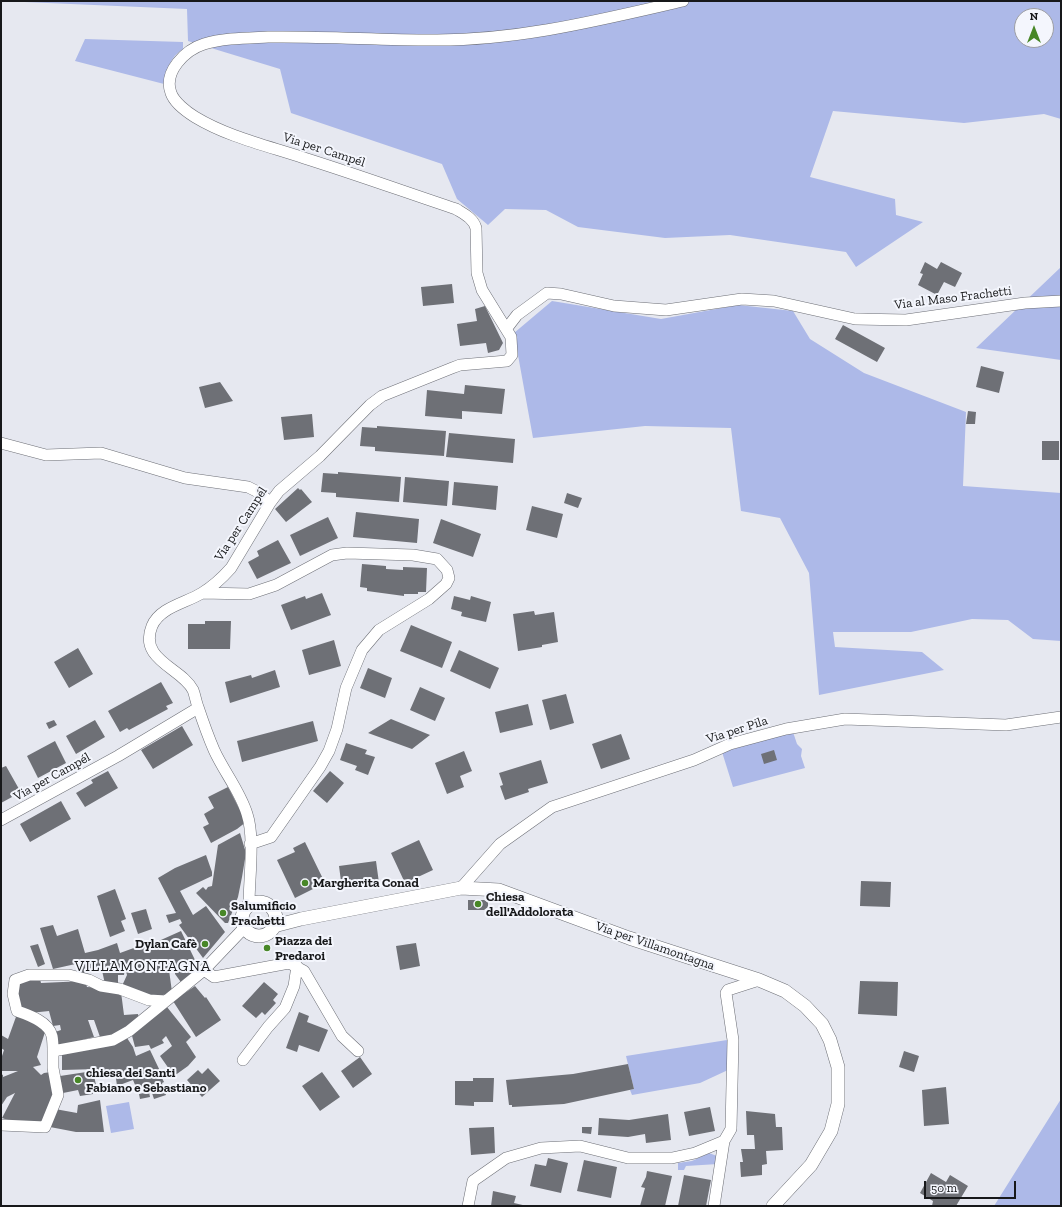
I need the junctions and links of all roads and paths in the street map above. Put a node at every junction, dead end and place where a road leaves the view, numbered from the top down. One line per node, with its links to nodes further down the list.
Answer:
1 (683, 1): 3 (street, Via per Campél)
2 (1061, 301): 3 (street, Via al Maso Frachetti)
3 (507, 328): 5 (street, Via per Campél)
4 (1, 443): 5 (street)
5 (270, 503): 6 (street, Via per Campél)
6 (202, 593): 7 (street, Via per Campél); 10 (street, Via per Campél)
7 (198, 708): 9 (street, Via per Campél); 10 (street, Via per Campél)
8 (1061, 717): 11 (street, Via per Pila)
9 (1, 820)
10 (250, 844): 12 (street, Via per Campél)
11 (461, 888): 13 (street, Via per Villamontagna); 17 (street, Via per Villamontagna)
12 (249, 905): 13 (street); 14 (street)
13 (274, 926): 14 (street)
14 (244, 928): 16 (street)
15 (297, 966): 16 (street); 20 (street); 21 (street)
16 (204, 970): 18 (street)
17 (759, 980): 23 (street); 26 (street, Via per Villamontagna)
18 (166, 1001): 19 (street); 19 (street)
19 (53, 1051): 22 (street)
20 (358, 1051)
21 (243, 1060)
22 (1, 1125)
23 (724, 1141): 24 (street); 25 (street)
24 (468, 1206)
25 (714, 1206)
26 (773, 1206)

